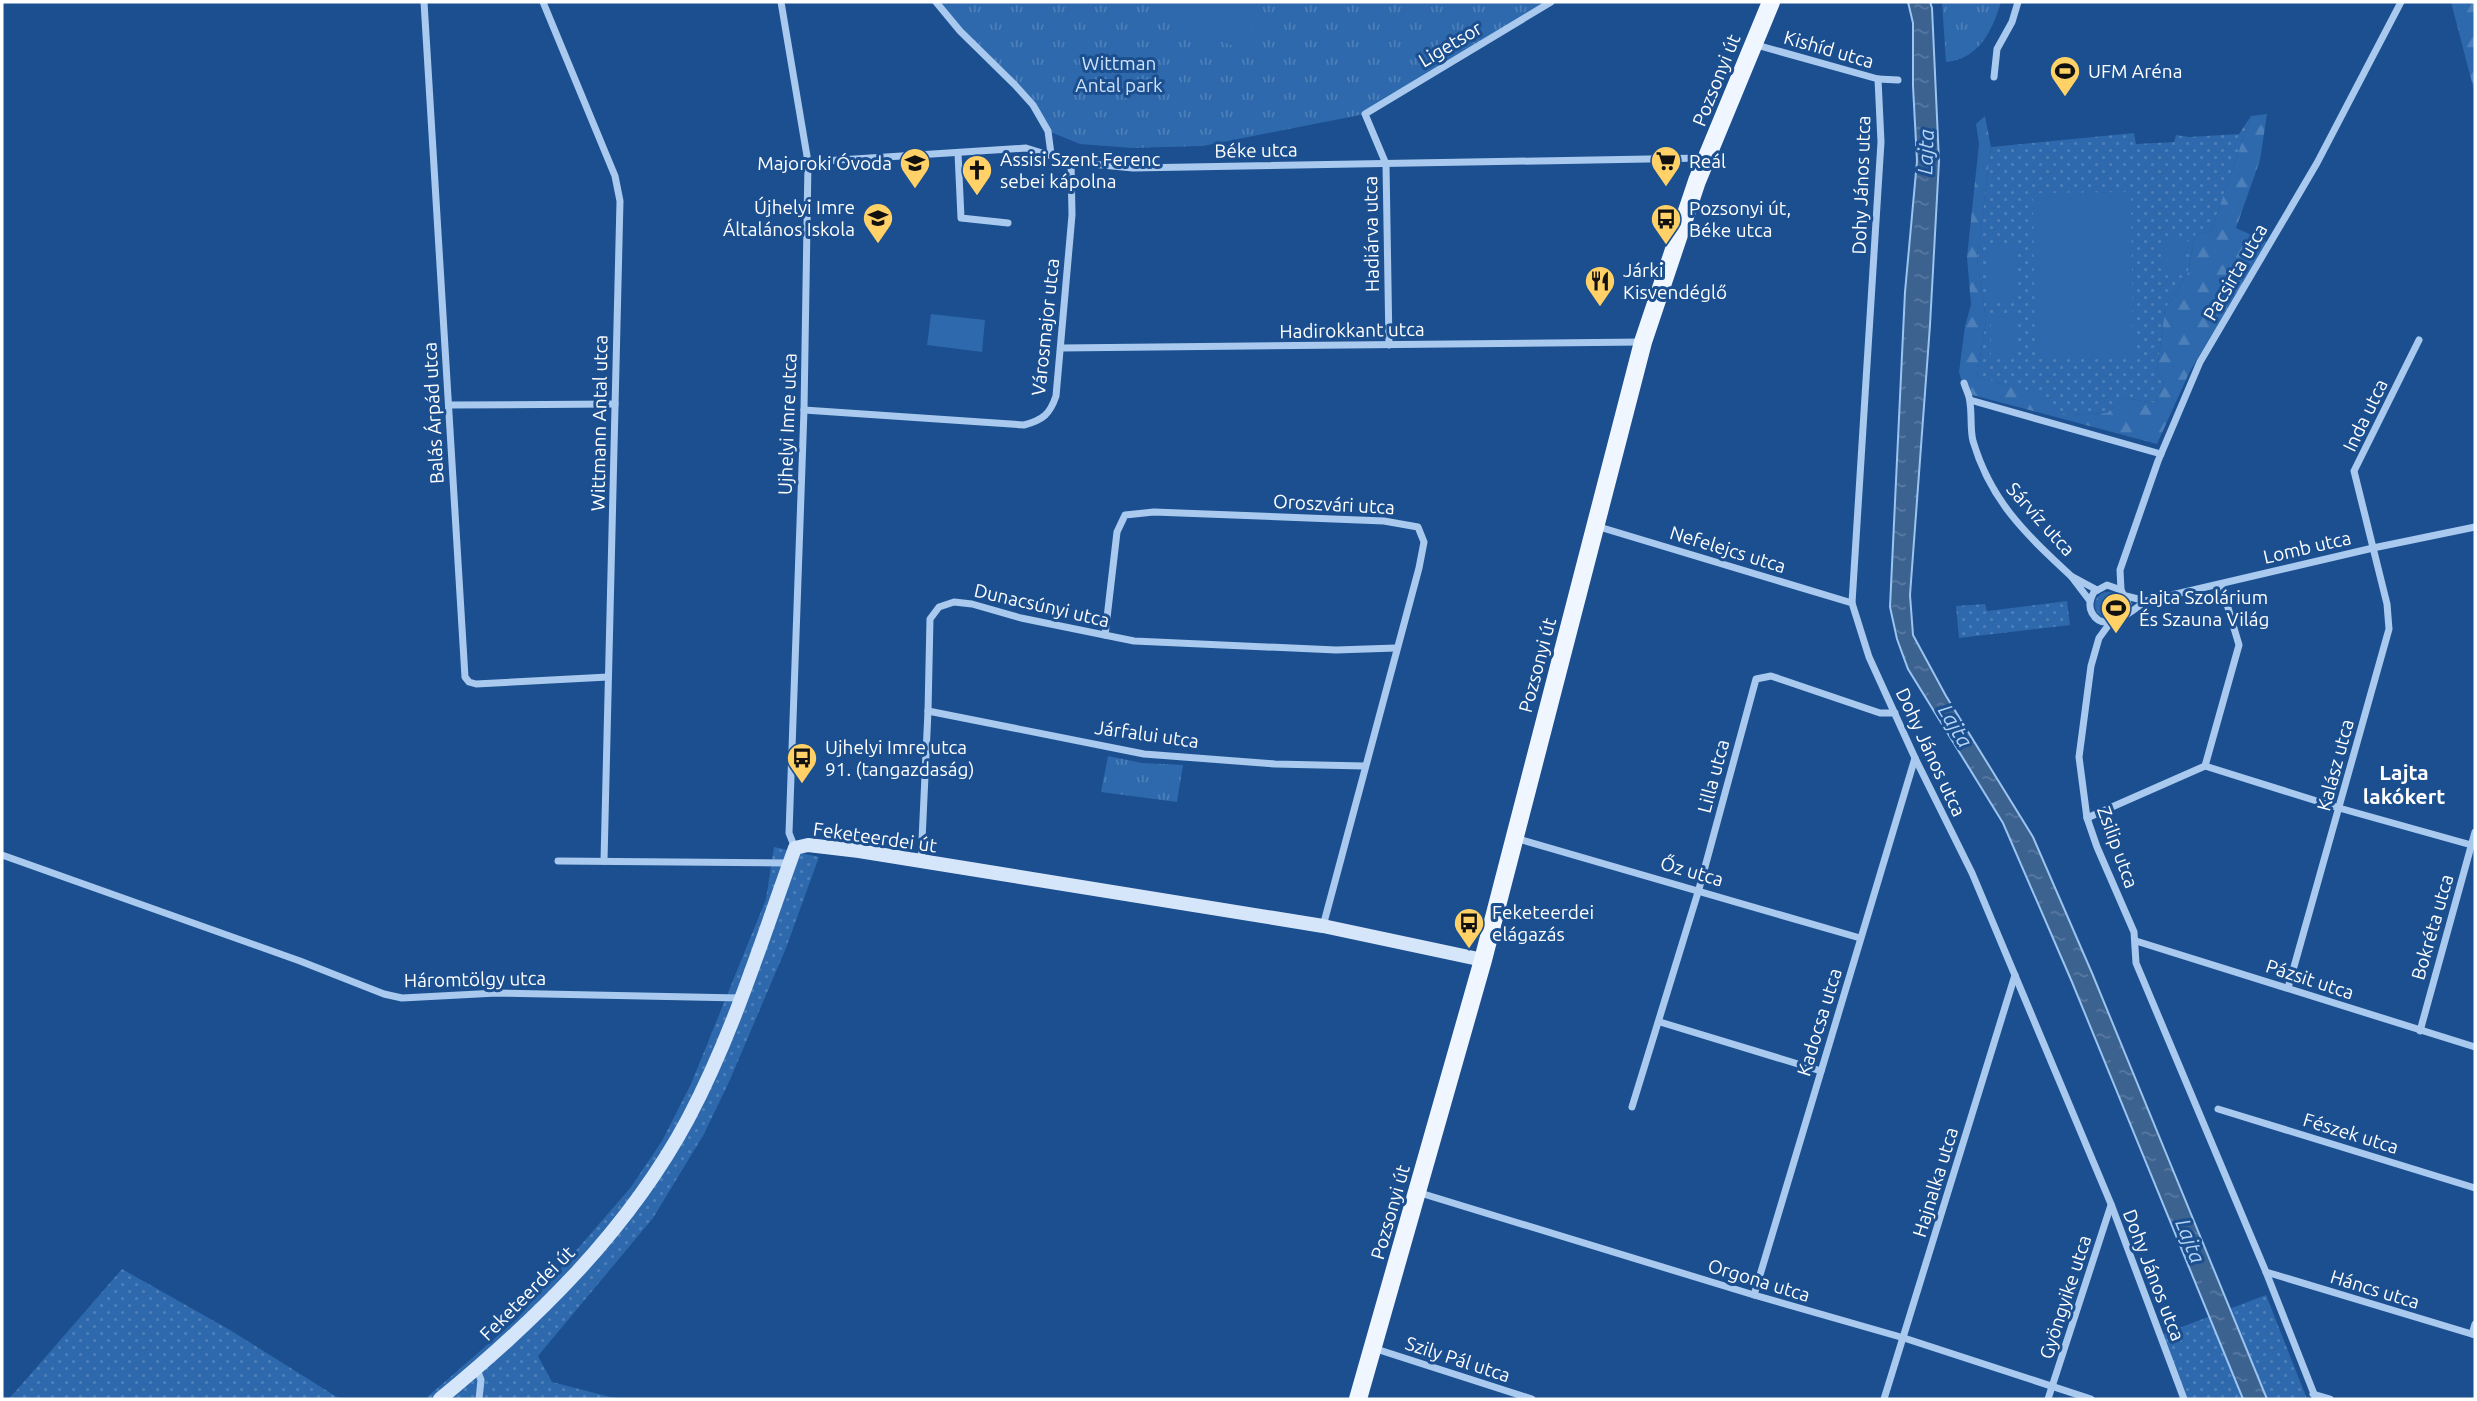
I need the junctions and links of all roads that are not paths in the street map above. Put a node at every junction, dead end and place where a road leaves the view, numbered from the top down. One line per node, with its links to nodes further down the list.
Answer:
1 (424, 2): 27 (street, Balás Árpád utca)
2 (543, 2): 26 (street, Wittmann Antal utca)
3 (781, 2): 16 (street, Ujhelyi Imre utca)
4 (936, 2): 14 (street)
5 (1551, 2): 18 (street, Ligetsor)
6 (1771, 2): 9 (main road, Pozsonyi út)
7 (2018, 2): 10 (street)
8 (2401, 2): 29 (street, Pacsirta utca)
9 (1753, 44): 11 (street, Kishíd utca); 15 (main road, Pozsonyi út)
10 (1994, 77)
11 (1878, 79): 12 (street, Kishíd utca); 41 (street, Dohy János utca)
12 (1898, 80)
13 (958, 153): 14 (street, Béke utca); 16 (street, Béke utca); 19 (street)
14 (1051, 154): 17 (street, Béke utca)
15 (1707, 158): 18 (street, Béke utca); 21 (main road, Pozsonyi út)
16 (808, 162): 28 (street, Ujhelyi Imre utca)
17 (1070, 162): 18 (street, Béke utca); 23 (street, Városmajor utca)
18 (1386, 164): 22 (street, Hadiárva utca)
19 (1008, 223)
20 (2420, 340): 32 (street, Inda utca)
21 (1643, 342): 22 (street, Hadirokkant utca); 30 (main road, Pozsonyi út)
22 (1389, 345): 23 (street, Hadirokkant utca)
23 (1060, 348): 28 (street, Városmajor utca)
24 (1964, 383): 25 (street, Sárvíz utca)
25 (1970, 400): 29 (street); 34 (street, Sárvíz utca)
26 (615, 404): 27 (street); 48 (street, Wittmann Antal utca)
27 (449, 405): 48 (street, Balás Árpád utca)
28 (804, 410): 59 (street, Ujhelyi Imre utca)
29 (2161, 454): 33 (street, Pacsirta utca)
30 (1595, 526): 41 (street, Nefelejcs utca); 57 (main road, Pozsonyi út)
31 (2475, 527): 32 (street, Lomb utca)
32 (2373, 548): 35 (street, Lomb utca); 54 (street, Kalász utca)
33 (2120, 570): 36 (street); 38 (street)
34 (2071, 576): 37 (street); 39 (street)
35 (2221, 584): 40 (street, Lomb utca); 53 (street)
36 (2107, 585): 37 (street); 38 (street)
37 (2097, 590): 39 (street)
38 (2124, 593): 40 (street); 42 (street)
39 (2090, 601): 43 (street)
40 (2146, 601): 42 (street)
41 (1852, 603): 50 (street, Dohy János utca)
42 (2122, 617): 44 (street)
43 (2096, 618): 44 (street); 46 (street)
44 (2110, 623): 46 (street)
45 (1105, 635): 47 (street, Dunacsúnyi utca); 47 (street, Oroszvári utca); 49 (street, Dunacsúnyi utca)
46 (2099, 638): 55 (street, Zsilip utca)
47 (1396, 648): 52 (street, Oroszvári utca)
48 (608, 677): 62 (street, Wittmann Antal utca)
49 (928, 711): 52 (street, Járfalui utca); 63 (street, Dunacsúnyi utca)
50 (1895, 713): 51 (street, Dohy János utca); 65 (street, Lilla utca)
51 (1915, 758): 67 (street, Kadocsa utca); 70 (street, Dohy János utca)
52 (1364, 766): 66 (street, Oroszvári utca)
53 (2205, 766): 54 (street); 55 (street)
54 (2339, 808): 58 (street); 71 (street, Kalász utca)
55 (2087, 818): 68 (street, Zsilip utca)
56 (2475, 832): 58 (street, Bokréta utca)
57 (1514, 838): 65 (street, Őz utca); 69 (main road, Pozsonyi út)
58 (2473, 846): 74 (street, Bokréta utca)
59 (795, 848): 63 (main road, Feketeerdei út); 64 (main road, Feketeerdei út)
60 (2, 855): 72 (street, Háromtölgy utca)
61 (558, 861): 62 (street)
62 (604, 861): 64 (street)
63 (921, 862): 66 (main road, Feketeerdei út)
64 (790, 863): 72 (main road, Feketeerdei út)
65 (1699, 889): 67 (street, Őz utca); 73 (street, Lilla utca)
66 (1323, 926): 69 (main road, Feketeerdei út)
67 (1860, 938): 76 (street, Kadocsa utca)
68 (2136, 941): 71 (street, Pázsit utca); 82 (street, Zsilip utca)
69 (1483, 960): 80 (main road, Pozsonyi út)
70 (2015, 974): 81 (street, Dohy János utca); 86 (street, Hajnalka utca)
71 (2288, 988): 74 (street, Pázsit utca)
72 (740, 998): 88 (main road, Feketeerdei út)
73 (1660, 1021): 76 (street); 77 (street, Lilla utca)
74 (2420, 1031): 75 (street, Pázsit utca)
75 (2475, 1047)
76 (1821, 1071): 83 (street, Kadocsa utca)
77 (1632, 1107)
78 (2218, 1109): 79 (street, Fészek utca)
79 (2475, 1188)
80 (1417, 1192): 83 (street, Orgona utca); 87 (main road, Pozsonyi út)
81 (2111, 1204): 89 (street, Gyöngyike utca); 98 (street, Dohy János utca)
82 (2266, 1272): 85 (street, Háncs utca); 90 (street, Zsilip utca)
83 (1754, 1295): 86 (street, Orgona utca)
84 (2475, 1324): 85 (street)
85 (2474, 1335)
86 (1904, 1338): 89 (street, Orgona utca); 95 (street, Hajnalka utca)
87 (1373, 1348): 93 (main road, Pozsonyi út); 94 (street, Szily Pál utca)
88 (477, 1369): 91 (main road, Feketeerdei út); 92 (street)
89 (2053, 1385): 96 (street, Gyöngyike utca); 97 (street, Orgona utca)
90 (2314, 1397): 99 (street)
91 (440, 1399)
92 (479, 1399)
93 (1359, 1399)
94 (1532, 1399)
95 (1884, 1399)
96 (2048, 1399)
97 (2091, 1399)
98 (2184, 1399)
99 (2330, 1399)

